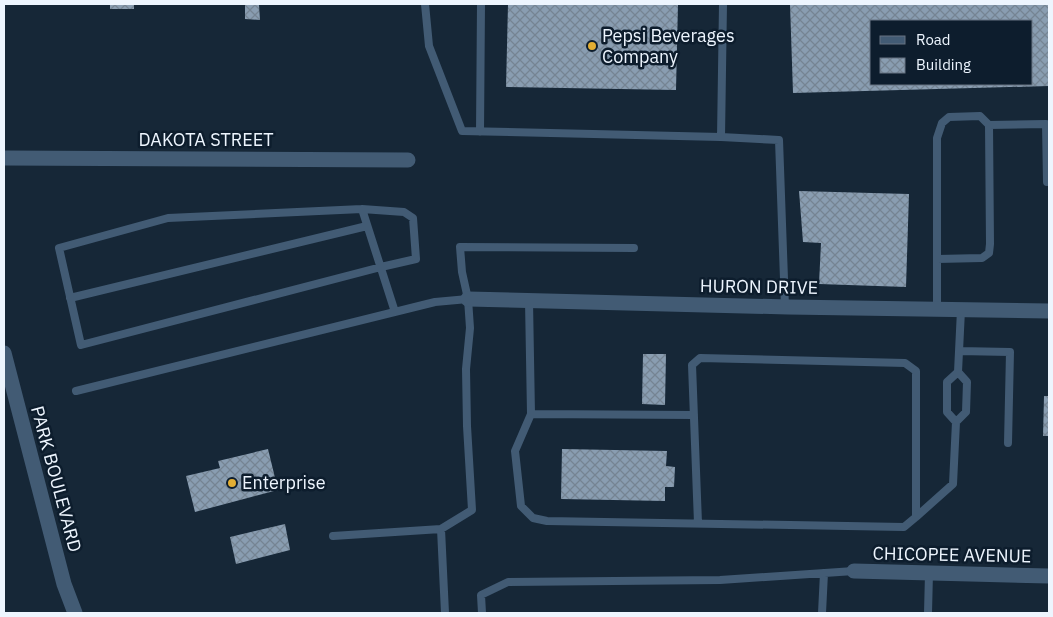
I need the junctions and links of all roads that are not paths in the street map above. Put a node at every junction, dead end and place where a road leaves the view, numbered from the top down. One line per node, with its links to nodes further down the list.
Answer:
1 (424, 4): 5 (lane)
2 (481, 4): 5 (lane)
3 (724, 4): 6 (lane)
4 (989, 125): 9 (lane); 13 (lane); 13 (lane)
5 (480, 132): 6 (lane)
6 (721, 137): 18 (lane)
7 (4, 158): 8 (street, DAKOTA STREET)
8 (408, 160)
9 (1047, 182)
10 (362, 209): 11 (lane); 14 (lane); 15 (lane)
11 (368, 226): 14 (lane); 15 (lane)
12 (634, 248): 16 (lane)
13 (937, 259): 19 (lane)
14 (381, 267): 15 (lane); 22 (lane)
15 (70, 298)
16 (468, 299): 17 (street, HURON DRIVE); 22 (lane); 33 (lane)
17 (529, 301): 18 (street, HURON DRIVE); 27 (lane)
18 (785, 307): 19 (street, HURON DRIVE)
19 (937, 309): 20 (street, HURON DRIVE)
20 (961, 310): 21 (street, HURON DRIVE); 23 (lane)
21 (1049, 311)
22 (395, 312): 26 (lane)
23 (959, 351): 25 (lane); 30 (lane)
24 (4, 353): 39 (street, PARK BOULEVARD)
25 (958, 372): 29 (lane); 29 (lane)
26 (76, 391)
27 (531, 414): 28 (lane); 32 (lane)
28 (694, 415): 31 (lane); 32 (lane)
29 (956, 422): 31 (lane)
30 (1008, 443)
31 (916, 517): 32 (lane)
32 (698, 523)
33 (440, 529): 34 (lane); 40 (lane)
34 (333, 536)
35 (854, 571): 36 (lane); 37 (street, CHICOPEE AVENUE)
36 (824, 573): 41 (lane); 42 (lane)
37 (929, 573): 38 (street, CHICOPEE AVENUE); 43 (lane)
38 (1049, 576)
39 (75, 613)
40 (445, 613)
41 (482, 613)
42 (822, 613)
43 (928, 613)

